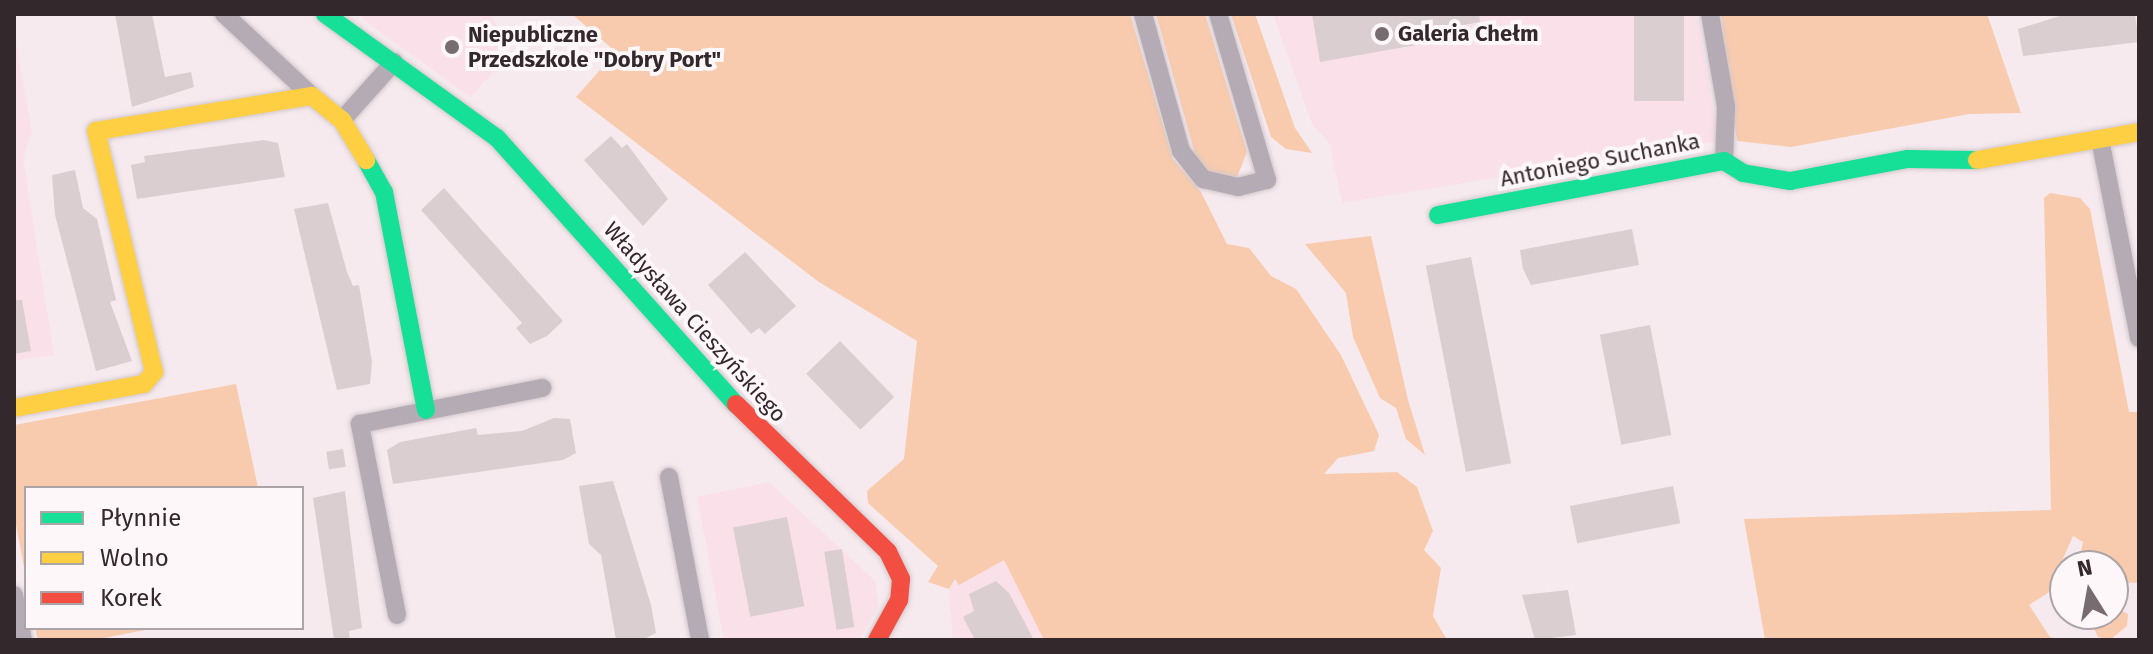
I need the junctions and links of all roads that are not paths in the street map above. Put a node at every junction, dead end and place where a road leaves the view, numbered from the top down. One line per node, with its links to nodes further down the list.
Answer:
1 (224, 14): 7 (street)
2 (325, 14): 6 (street, Władysława Cieszyńskiego)
3 (1143, 14): 4 (street)
4 (1218, 14)
5 (1710, 14): 11 (street)
6 (394, 62): 8 (street); 22 (street, Władysława Cieszyńskiego)
7 (312, 96): 8 (street); 15 (street)
8 (342, 120): 16 (street)
9 (2139, 132): 10 (street, Antoniego Suchanka)
10 (2100, 139): 11 (street, Antoniego Suchanka); 13 (street)
11 (1724, 161): 12 (street, Antoniego Suchanka)
12 (1438, 215)
13 (2139, 338)
14 (542, 388): 16 (street)
15 (14, 408)
16 (426, 410): 19 (street)
17 (669, 477): 21 (street)
18 (14, 595): 20 (street)
19 (397, 615)
20 (23, 640)
21 (700, 640)
22 (877, 640)

